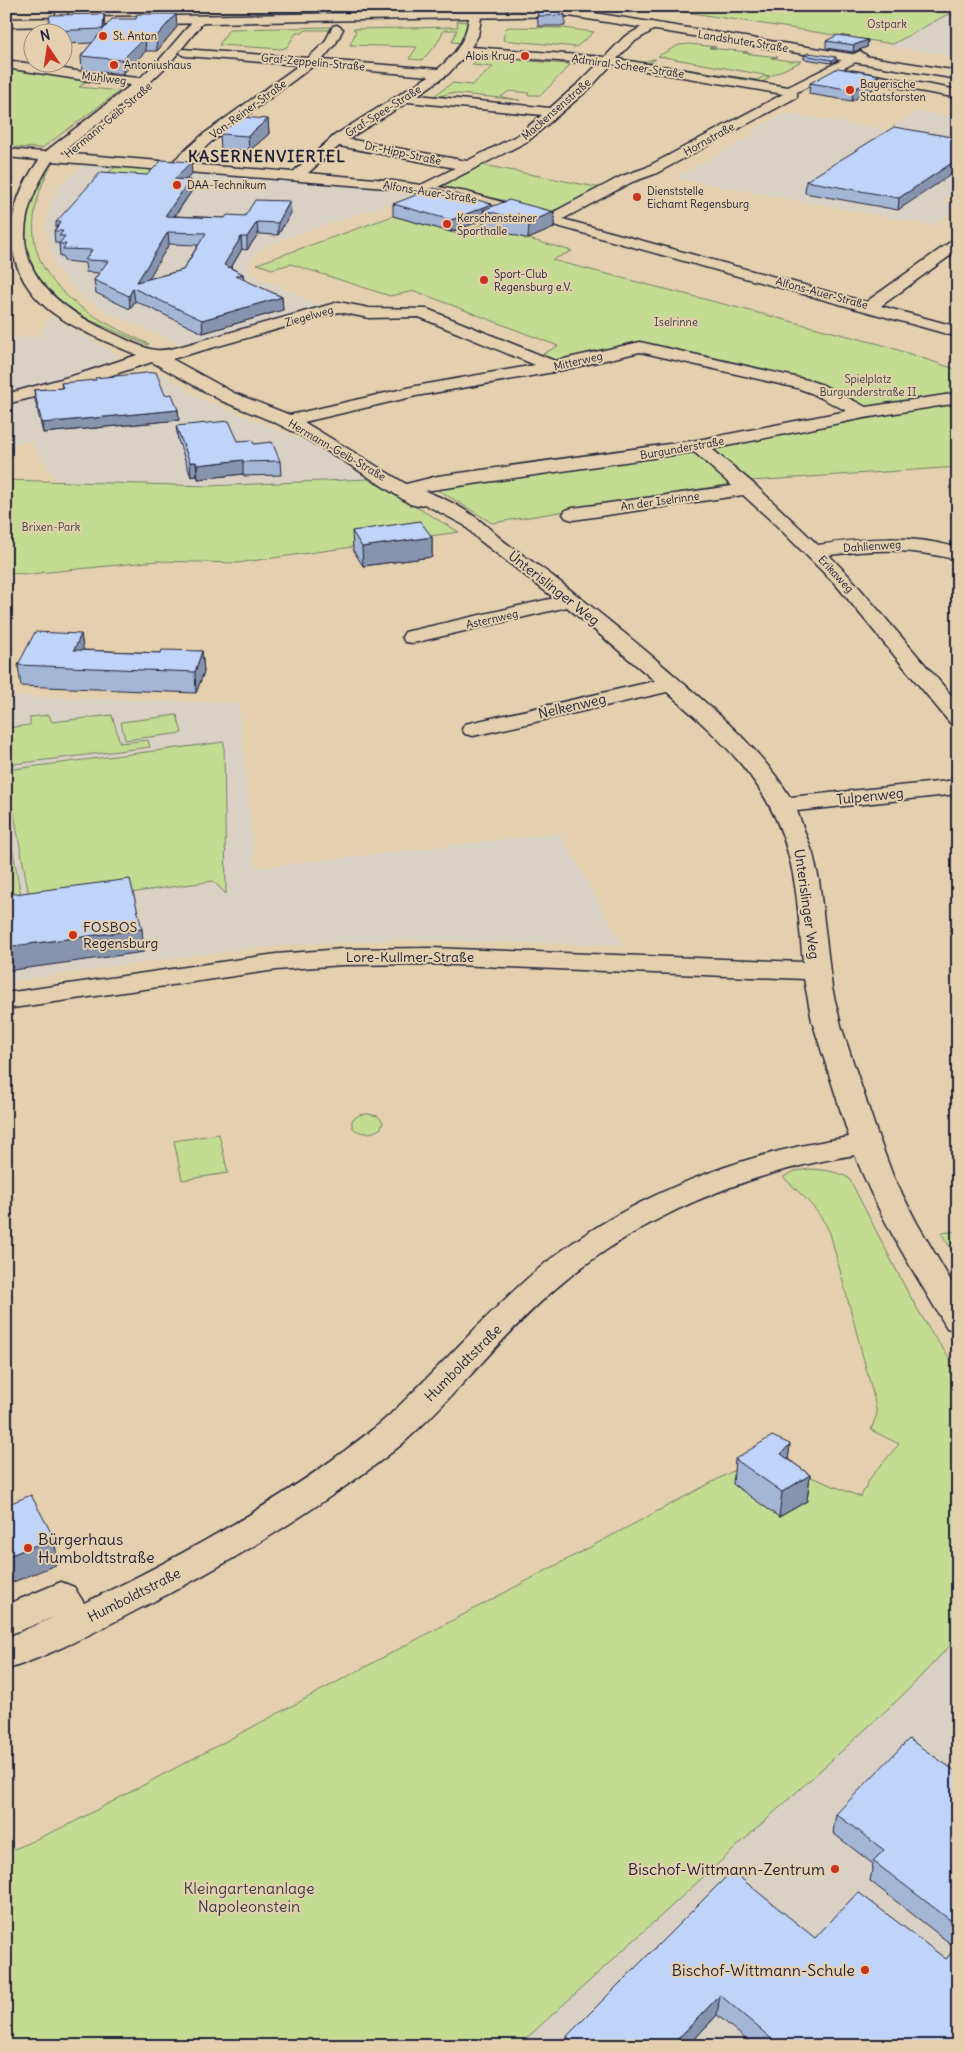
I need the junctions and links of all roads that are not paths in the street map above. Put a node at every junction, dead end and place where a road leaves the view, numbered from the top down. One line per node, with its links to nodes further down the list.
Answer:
1 (63, 6): 10 (street)
2 (208, 6): 9 (street, Hermann-Geib-Straße)
3 (220, 6): 9 (street, Hermann-Geib-Straße)
4 (550, 6): 7 (street, Landshuter Straße)
5 (604, 6): 7 (street)
6 (526, 9): 7 (street, Landshuter Straße); 9 (street, Landshuter Straße)
7 (586, 14): 8 (street); 13 (street, Landshuter Straße); 17 (street, Landshuter Straße)
8 (475, 18): 9 (street); 15 (street, Graf-Spee-Straße)
9 (205, 21): 10 (street); 12 (street); 16 (street, Hermann-Geib-Straße); 25 (street, Hermann-Geib-Straße)
10 (61, 22)
11 (22, 24): 12 (street)
12 (6, 25)
13 (651, 26): 17 (street, Landshuter Straße); 18 (street, Mackensenstraße)
14 (337, 29): 19 (street, Von-Reiner-Straße)
15 (465, 50): 18 (street, Admiral-Scheer-Straße); 23 (street, Graf-Spee-Straße)
16 (186, 52): 19 (street, Graf-Zeppelin-Straße); 32 (street, Hermann-Geib-Straße)
17 (857, 57): 21 (street, Hornstraße); 22 (street, Landshuter Straße); 24 (street, Landshuter Straße)
18 (608, 61): 26 (street, Admiral-Scheer-Straße); 29 (street, Mackensenstraße)
19 (312, 62): 23 (street, Graf-Zeppelin-Straße); 33 (street, Von-Reiner-Straße)
20 (6, 64): 25 (street, Mühlweg)
21 (828, 71): 26 (street, Hornstraße); 27 (street)
22 (958, 71)
23 (440, 72): 28 (street, Graf-Spee-Straße)
24 (958, 75)
25 (143, 82): 32 (street, Hermann-Geib-Straße)
26 (790, 91): 37 (street, Hornstraße)
27 (958, 94)
28 (407, 98): 29 (street); 30 (street, Graf-Spee-Straße)
29 (552, 112): 34 (street, Mackensenstraße)
30 (337, 141): 34 (street, Dr.-Hipp-Straße); 35 (street, Graf-Spee-Straße)
31 (6, 153): 32 (street, Alfons-Auer-Straße)
32 (56, 157): 33 (street, Alfons-Auer-Straße); 38 (street, Hermann-Geib-Straße); 43 (street, Hermann-Geib-Straße)
33 (176, 166): 35 (street, Alfons-Auer-Straße)
34 (469, 166): 36 (street, Mackensenstraße)
35 (297, 176): 36 (street, Alfons-Auer-Straße)
36 (424, 189): 37 (street, Alfons-Auer-Straße)
37 (550, 220): 41 (street, Alfons-Auer-Straße)
38 (32, 231)
39 (958, 243): 41 (street)
40 (51, 282): 43 (street, Hermann-Geib-Straße)
41 (870, 306): 42 (street, Alfons-Auer-Straße)
42 (958, 332)
43 (163, 356): 44 (street, Ziegelweg); 46 (street, Ziegelweg); 48 (street, Hermann-Geib-Straße)
44 (554, 367): 47 (street, Mitterweg); 48 (street, Mitterweg)
45 (958, 398): 47 (street, Burgunderstraße)
46 (6, 399)
47 (864, 413): 49 (street, Burgunderstraße)
48 (287, 421): 51 (street, Hermann-Geib-Straße)
49 (698, 446): 50 (street, Erikaweg); 51 (street, Burgunderstraße)
50 (748, 489): 52 (street, An der Iselrinne); 53 (street, Erikaweg)
51 (404, 490): 55 (street, Unterislinger Weg)
52 (573, 514)
53 (815, 551): 54 (street, Dahlienweg); 58 (street, Erikaweg)
54 (958, 554)
55 (571, 600): 56 (street, Asternweg); 57 (street, Unterislinger Weg)
56 (413, 637)
57 (671, 684): 59 (street, Nelkenweg); 61 (street, Unterislinger Weg)
58 (958, 718)
59 (473, 729)
60 (958, 787): 61 (street, Tulpenweg)
61 (783, 805): 62 (street, Unterislinger Weg)
62 (816, 971): 63 (street, Lore-Kullmer-Straße); 64 (street, Unterislinger Weg)
63 (6, 1001)
64 (865, 1144): 65 (street, Unterislinger Weg); 67 (street, Humboldtstraße)
65 (958, 1320)
66 (6, 1621): 67 (street, Humboldtstraße)
67 (76, 1624): 68 (street, Humboldtstraße)
68 (6, 1655)

